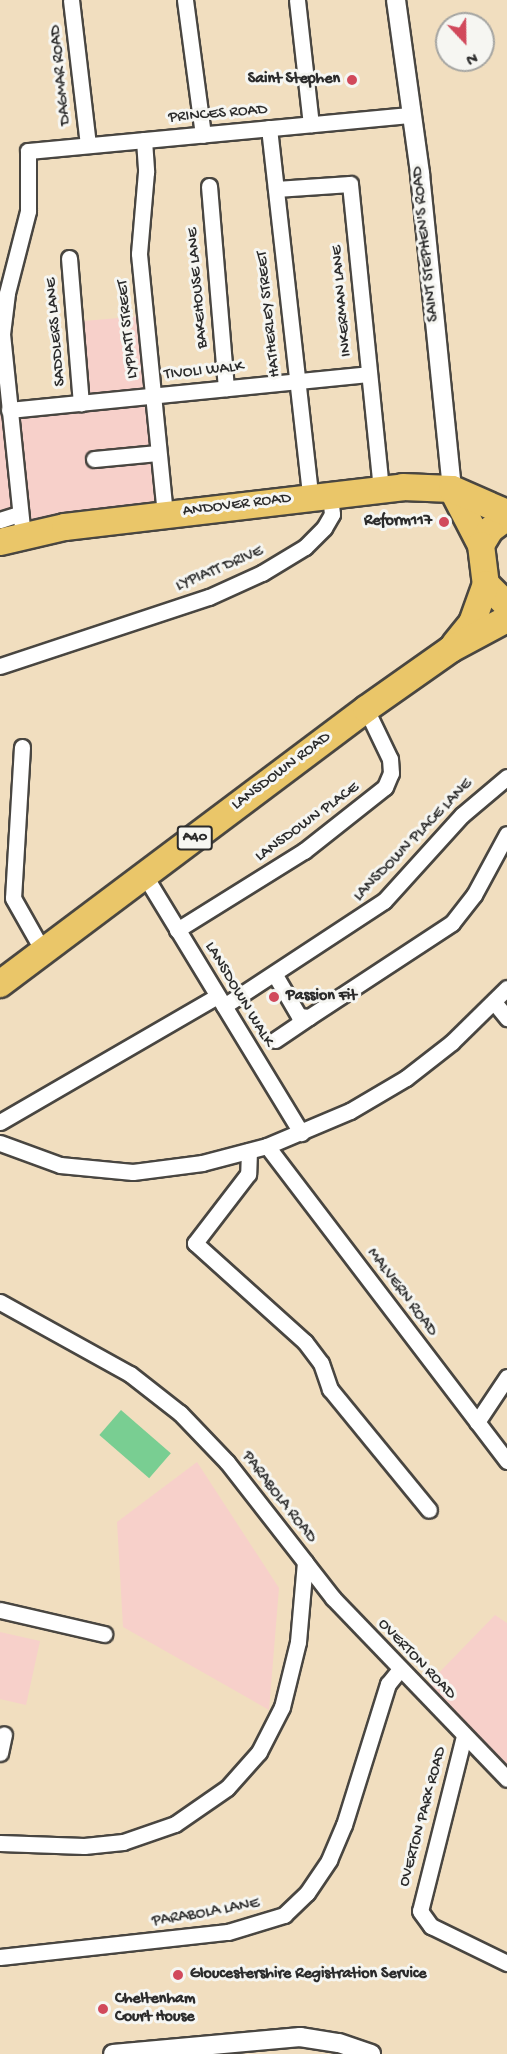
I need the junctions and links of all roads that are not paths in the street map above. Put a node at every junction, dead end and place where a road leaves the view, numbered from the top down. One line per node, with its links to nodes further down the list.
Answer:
1 (71, 0): 10 (street, DAGMAR ROAD)
2 (185, 0): 8 (street)
3 (297, 0): 6 (street)
4 (396, 0): 5 (street, SAINT STEPHEN'S ROAD)
5 (412, 115): 6 (street, PRINCES ROAD); 23 (street, SAINT STEPHEN'S ROAD)
6 (311, 124): 7 (street, PRINCES ROAD)
7 (269, 128): 8 (street, PRINCES ROAD); 12 (street, HATHERLEY STREET)
8 (203, 135): 9 (street, PRINCES ROAD)
9 (144, 140): 10 (street, PRINCES ROAD); 17 (street, LYPIATT STREET)
10 (88, 146): 19 (street, PRINCES ROAD)
11 (209, 186): 16 (street, BAKEHOUSE LANE)
12 (276, 189): 14 (street, INKERMAN LANE); 15 (street, HATHERLEY STREET)
13 (69, 258): 18 (street, SADDLERS LANE)
14 (368, 374): 15 (street, TIVOLI WALK); 22 (street, INKERMAN LANE)
15 (295, 381): 16 (street, TIVOLI WALK); 24 (street, HATHERLEY STREET)
16 (226, 388): 17 (street, TIVOLI WALK)
17 (153, 395): 18 (street, TIVOLI WALK); 20 (street, LYPIATT STREET)
18 (81, 404): 19 (street, TIVOLI WALK)
19 (9, 410): 28 (street)
20 (158, 453): 21 (street); 25 (street, LYPIATT STREET)
21 (94, 459)
22 (381, 489): 23 (highway, ANDOVER ROAD); 24 (highway, ANDOVER ROAD)
23 (452, 489): 26 (highway, ANDOVER ROAD); 29 (highway)
24 (320, 495): 25 (highway, ANDOVER ROAD); 33 (street, LYPIATT DRIVE)
25 (165, 515): 28 (highway, ANDOVER ROAD)
26 (507, 515): 29 (highway)
27 (0, 520): 28 (street, ANDOVER ROAD)
28 (10, 532)
29 (481, 545): 30 (highway)
30 (486, 584): 31 (highway); 34 (highway, LANSDOWN ROAD / A40)
31 (507, 604)
32 (507, 620): 34 (highway, LANSDOWN ROAD / A40)
33 (86, 640): 35 (street, LYPIATT DRIVE); 36 (street, LYPIATT DRIVE)
34 (451, 649): 37 (highway, LANSDOWN ROAD / A40)
35 (0, 666)
36 (0, 674)
37 (366, 709): 41 (highway, LANSDOWN ROAD / A40); 42 (street, LANSDOWN PLACE)
38 (21, 747): 43 (street)
39 (507, 777): 44 (street, LANSDOWN PLACE LANE)
40 (507, 834): 49 (street)
41 (145, 876): 42 (street, LANSDOWN WALK); 43 (highway, LANSDOWN ROAD / A40)
42 (177, 930): 47 (street, LANSDOWN WALK)
43 (43, 951): 45 (highway, LANSDOWN ROAD / A40)
44 (275, 975): 47 (street, LANSDOWN PLACE LANE); 49 (street)
45 (0, 984)
46 (507, 988): 48 (street)
47 (221, 1001): 52 (street, LANSDOWN PLACE LANE); 53 (street, LANSDOWN WALK)
48 (494, 1002): 50 (street); 53 (street)
49 (309, 1017): 51 (street)
50 (507, 1018)
51 (275, 1040)
52 (0, 1122)
53 (301, 1134): 55 (street)
54 (0, 1143): 56 (street)
55 (267, 1146): 56 (street); 59 (street, MALVERN ROAD)
56 (249, 1151): 61 (street)
57 (0, 1302): 62 (street, PARABOLA ROAD)
58 (507, 1377): 59 (street)
59 (477, 1422): 60 (street, MALVERN ROAD)
60 (507, 1461)
61 (429, 1510)
62 (304, 1562): 65 (street, OVERTON ROAD); 70 (street, PARABOLA ROAD)
63 (0, 1610): 64 (street)
64 (104, 1634)
65 (400, 1669): 67 (street, OVERTON ROAD); 71 (street, PARABOLA LANE)
66 (4, 1734): 68 (street)
67 (464, 1736): 69 (street, OVERTON ROAD); 72 (street, OVERTON PARK ROAD)
68 (0, 1753)
69 (507, 1779)
70 (0, 1843)
71 (0, 1957)
72 (507, 1963)
73 (113, 2054): 74 (street)
74 (371, 2054)

